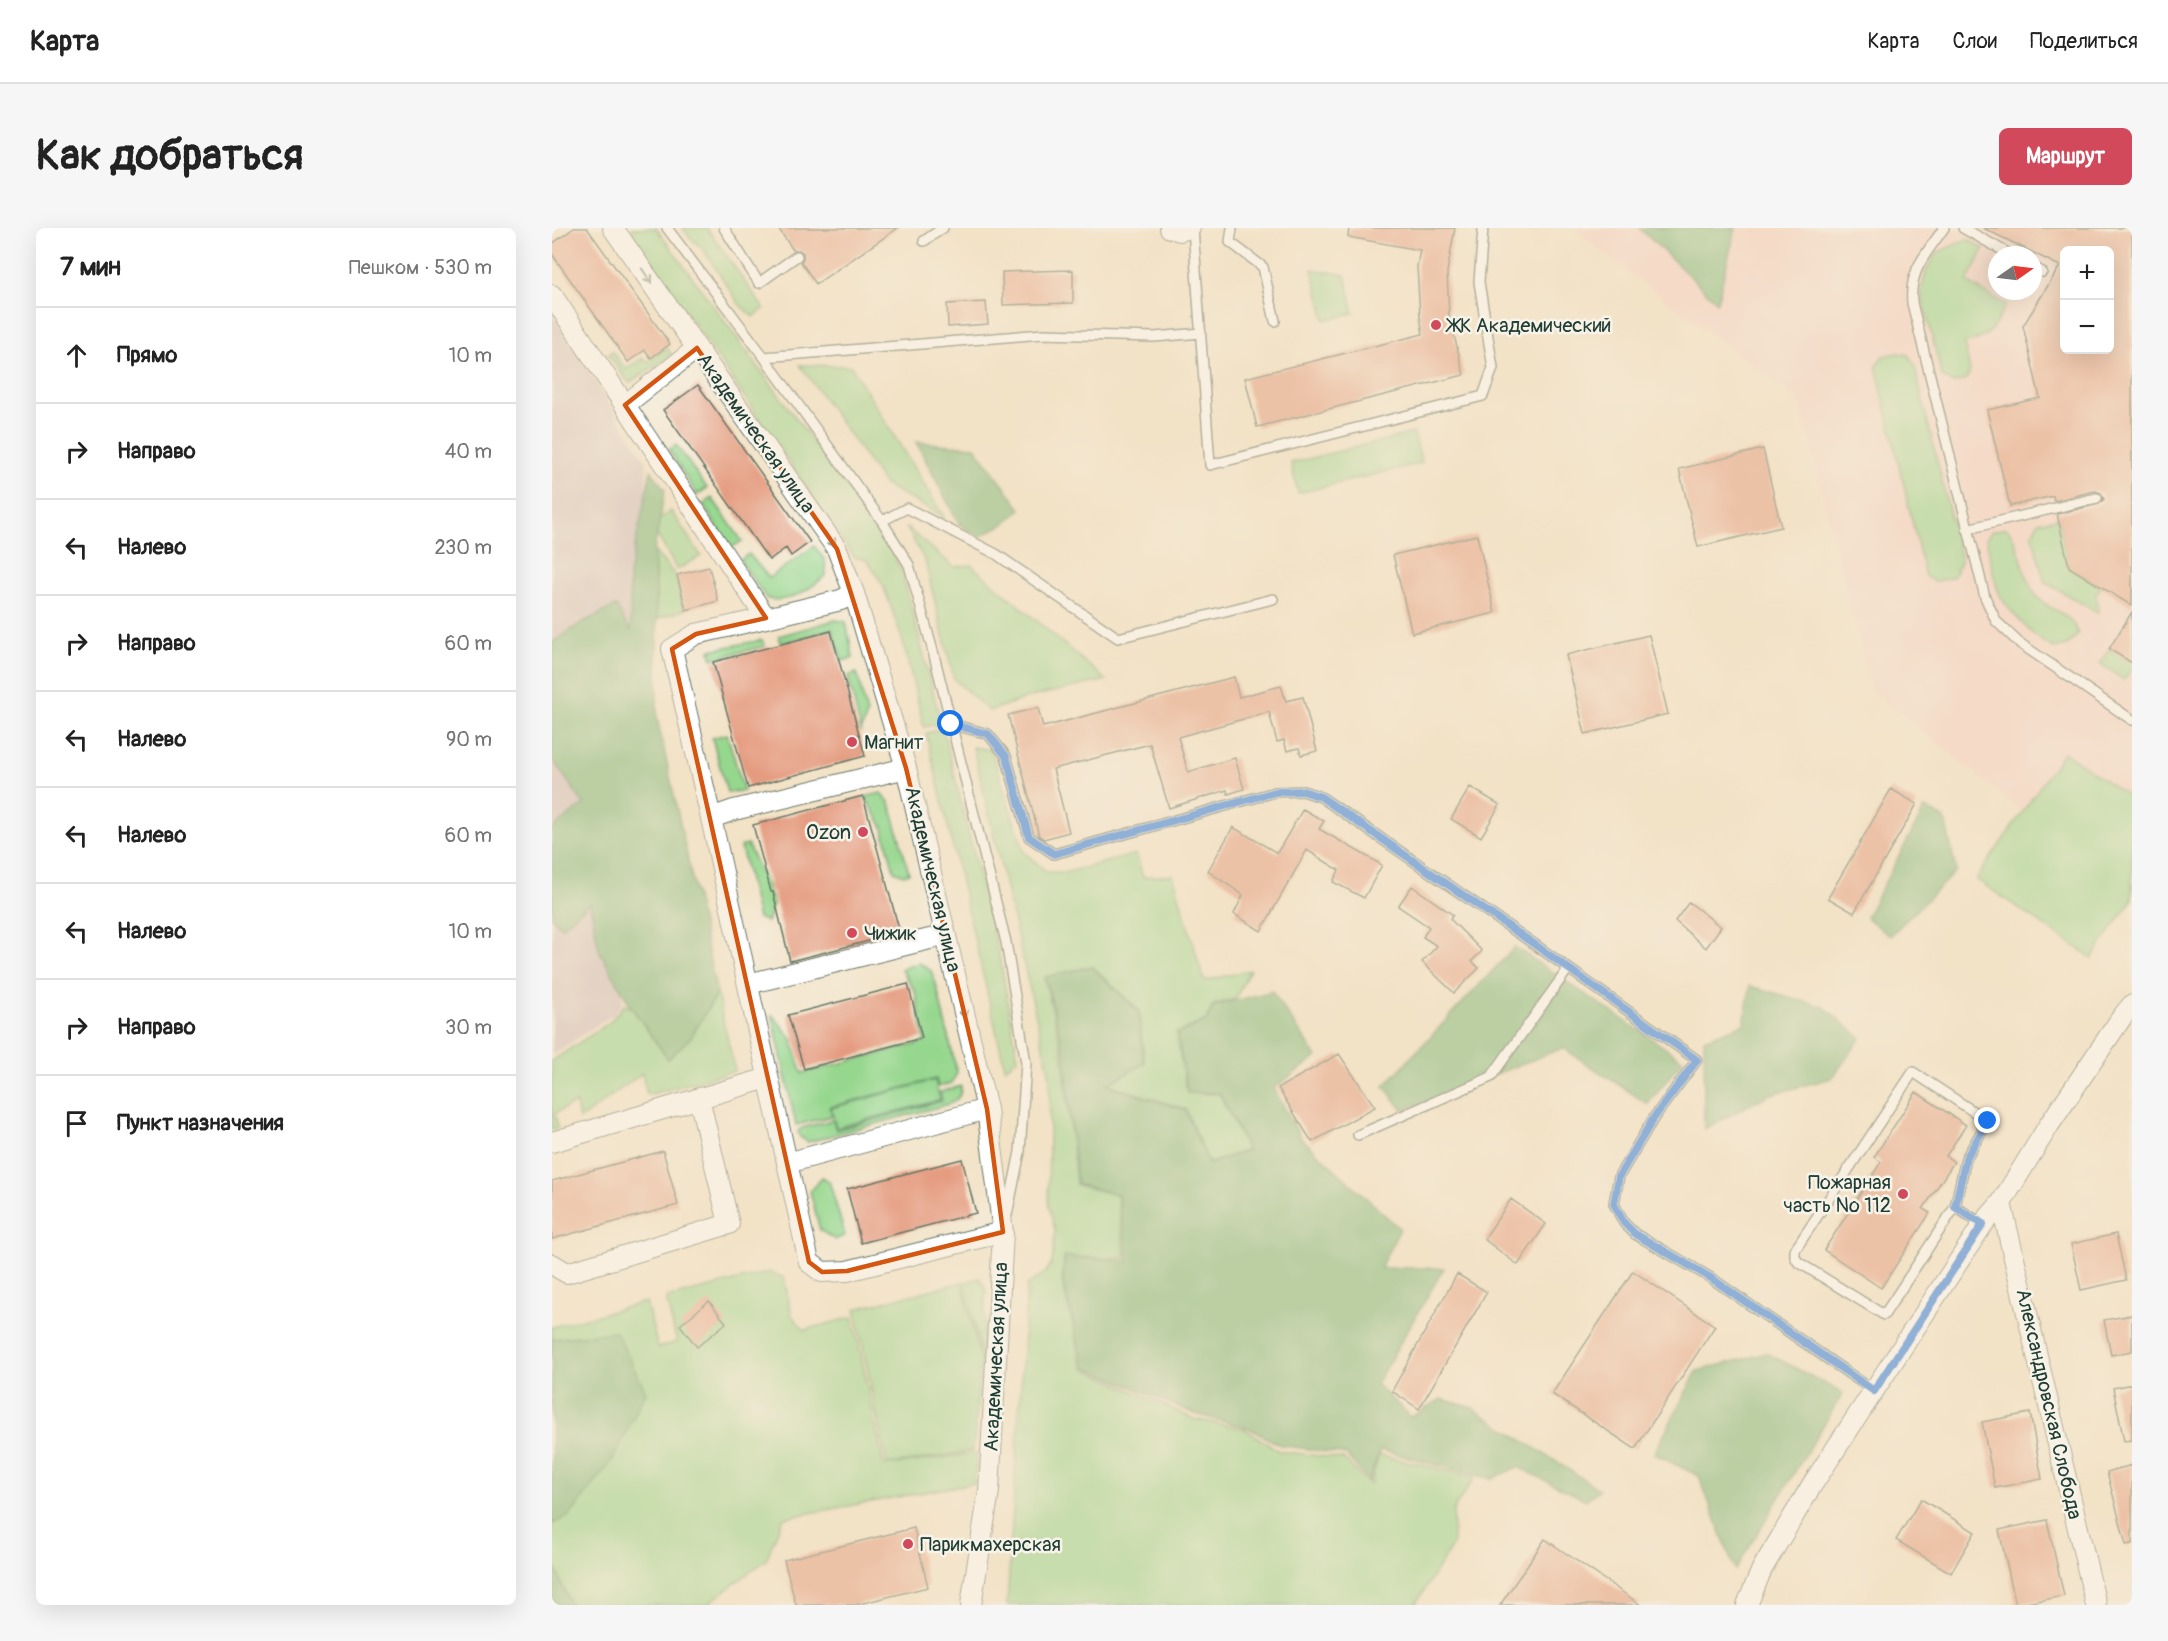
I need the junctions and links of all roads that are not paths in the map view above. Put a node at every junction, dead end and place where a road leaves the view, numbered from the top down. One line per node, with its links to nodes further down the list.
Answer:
1 (613, 228): 17 (street, Академическая улица, one-way to 17)
2 (667, 228): 18 (lane)
3 (724, 228): 13 (lane)
4 (943, 228): 11 (lane)
5 (1170, 228): 6 (street)
6 (1192, 228): 16 (lane)
7 (1232, 228): 15 (lane)
8 (1484, 228): 16 (lane)
9 (1944, 228): 22 (lane)
10 (1963, 228): 12 (lane)
11 (924, 241)
12 (1995, 246)
13 (797, 256)
14 (552, 295): 19 (street)
15 (1275, 321)
16 (1201, 333): 18 (lane)
17 (697, 348): 19 (street); 23 (street, Академическая улица, one-way to 23)
18 (764, 357): 21 (lane)
19 (625, 405): 25 (street)
20 (2097, 498): 22 (lane)
21 (882, 521): 24 (lane); 27 (lane)
22 (1968, 529): 26 (lane)
23 (854, 593): 25 (street); 28 (street, Академическая улица)
24 (1273, 599)
25 (766, 618): 29 (street)
26 (2132, 720)
27 (951, 724): 31 (lane); 43 (lane)
28 (906, 768): 29 (street); 30 (street, Академическая улица)
29 (711, 818): 32 (street)
30 (946, 934): 32 (street); 36 (street, Академическая улица, one-way to 36)
31 (1568, 969): 37 (lane); 45 (lane)
32 (748, 984): 34 (street)
33 (2132, 1005): 40 (street)
34 (768, 1078): 35 (street); 39 (street)
35 (699, 1098): 38 (street); 44 (street)
36 (987, 1109): 39 (street); 43 (street, Академическая улица)
37 (1358, 1135)
38 (552, 1142)
39 (787, 1163): 43 (street)
40 (2001, 1203): 42 (street); 48 (street, Александровская Слобода)
41 (1955, 1207): 41 (lane); 42 (lane)
42 (1983, 1224): 45 (street)
43 (1003, 1232): 46 (street, Академическая улица)
44 (552, 1264)
45 (1874, 1391): 47 (street)
46 (970, 1605)
47 (1747, 1605)
48 (2096, 1605)

